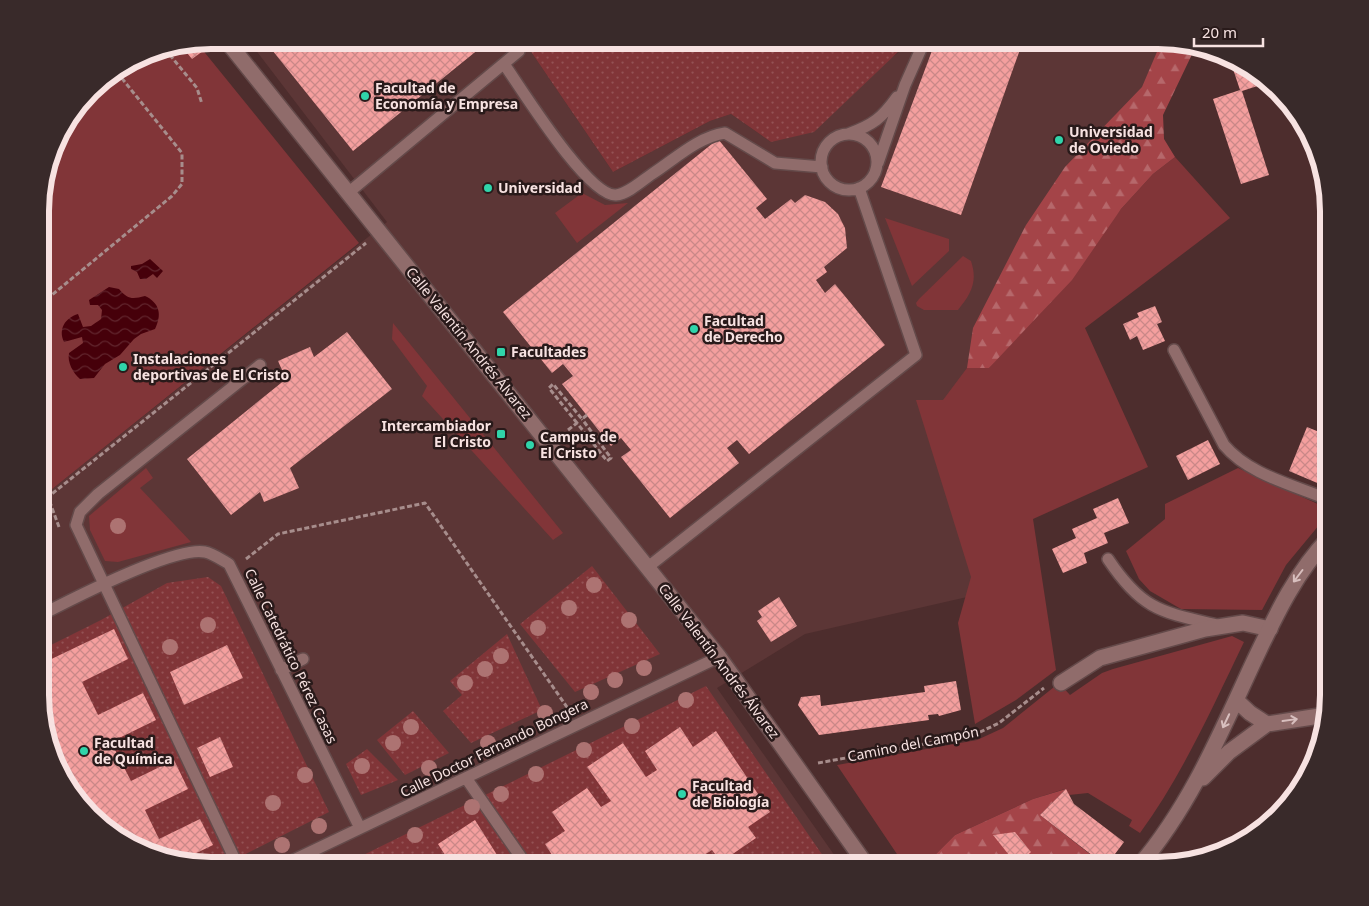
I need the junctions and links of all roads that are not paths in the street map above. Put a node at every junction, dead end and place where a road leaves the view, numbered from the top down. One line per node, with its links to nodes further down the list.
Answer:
1 (233, 49): 10 (street, Calle Valentín Andrés Álvarez)
2 (921, 49): 5 (lane)
3 (519, 51): 4 (lane)
4 (504, 64): 8 (lane); 10 (lane)
5 (905, 85): 6 (lane); 7 (lane)
6 (846, 135): 7 (lane); 8 (lane)
7 (877, 165): 9 (lane)
8 (822, 167): 9 (lane)
9 (859, 188): 16 (lane)
10 (348, 192): 16 (street, Calle Valentín Andrés Álvarez)
11 (1174, 350): 13 (lane)
12 (260, 366): 17 (lane)
13 (1320, 496)
14 (1320, 549): 20 (street, one-way to 20)
15 (1108, 559): 19 (lane)
16 (648, 567): 21 (street, Calle Valentín Andrés Álvarez)
17 (103, 584): 18 (lane, Calle Catedrático Pérez Casas); 23 (lane, Calle Catedrático Pérez Casas); 31 (lane)
18 (49, 611)
19 (1223, 626): 20 (street); 24 (street)
20 (1270, 629): 25 (street)
21 (719, 656): 28 (lane, Calle Doctor Fernando Bongera); 34 (street, Calle Valentín Andrés Álvarez)
22 (303, 659): 23 (lane)
23 (281, 670): 30 (lane, Calle Catedrático Pérez Casas)
24 (1061, 683)
25 (1236, 700): 27 (street); 29 (street, one-way to 29)
26 (1319, 716): 27 (street, one-way to 26)
27 (1267, 724): 29 (street)
28 (466, 778): 30 (lane, Calle Doctor Fernando Bongera); 33 (lane)
29 (1195, 786): 35 (street)
30 (360, 828): 32 (lane, Calle Doctor Fernando Bongera)
31 (234, 857)
32 (300, 857)
33 (521, 857)
34 (861, 857)
35 (1146, 857)

